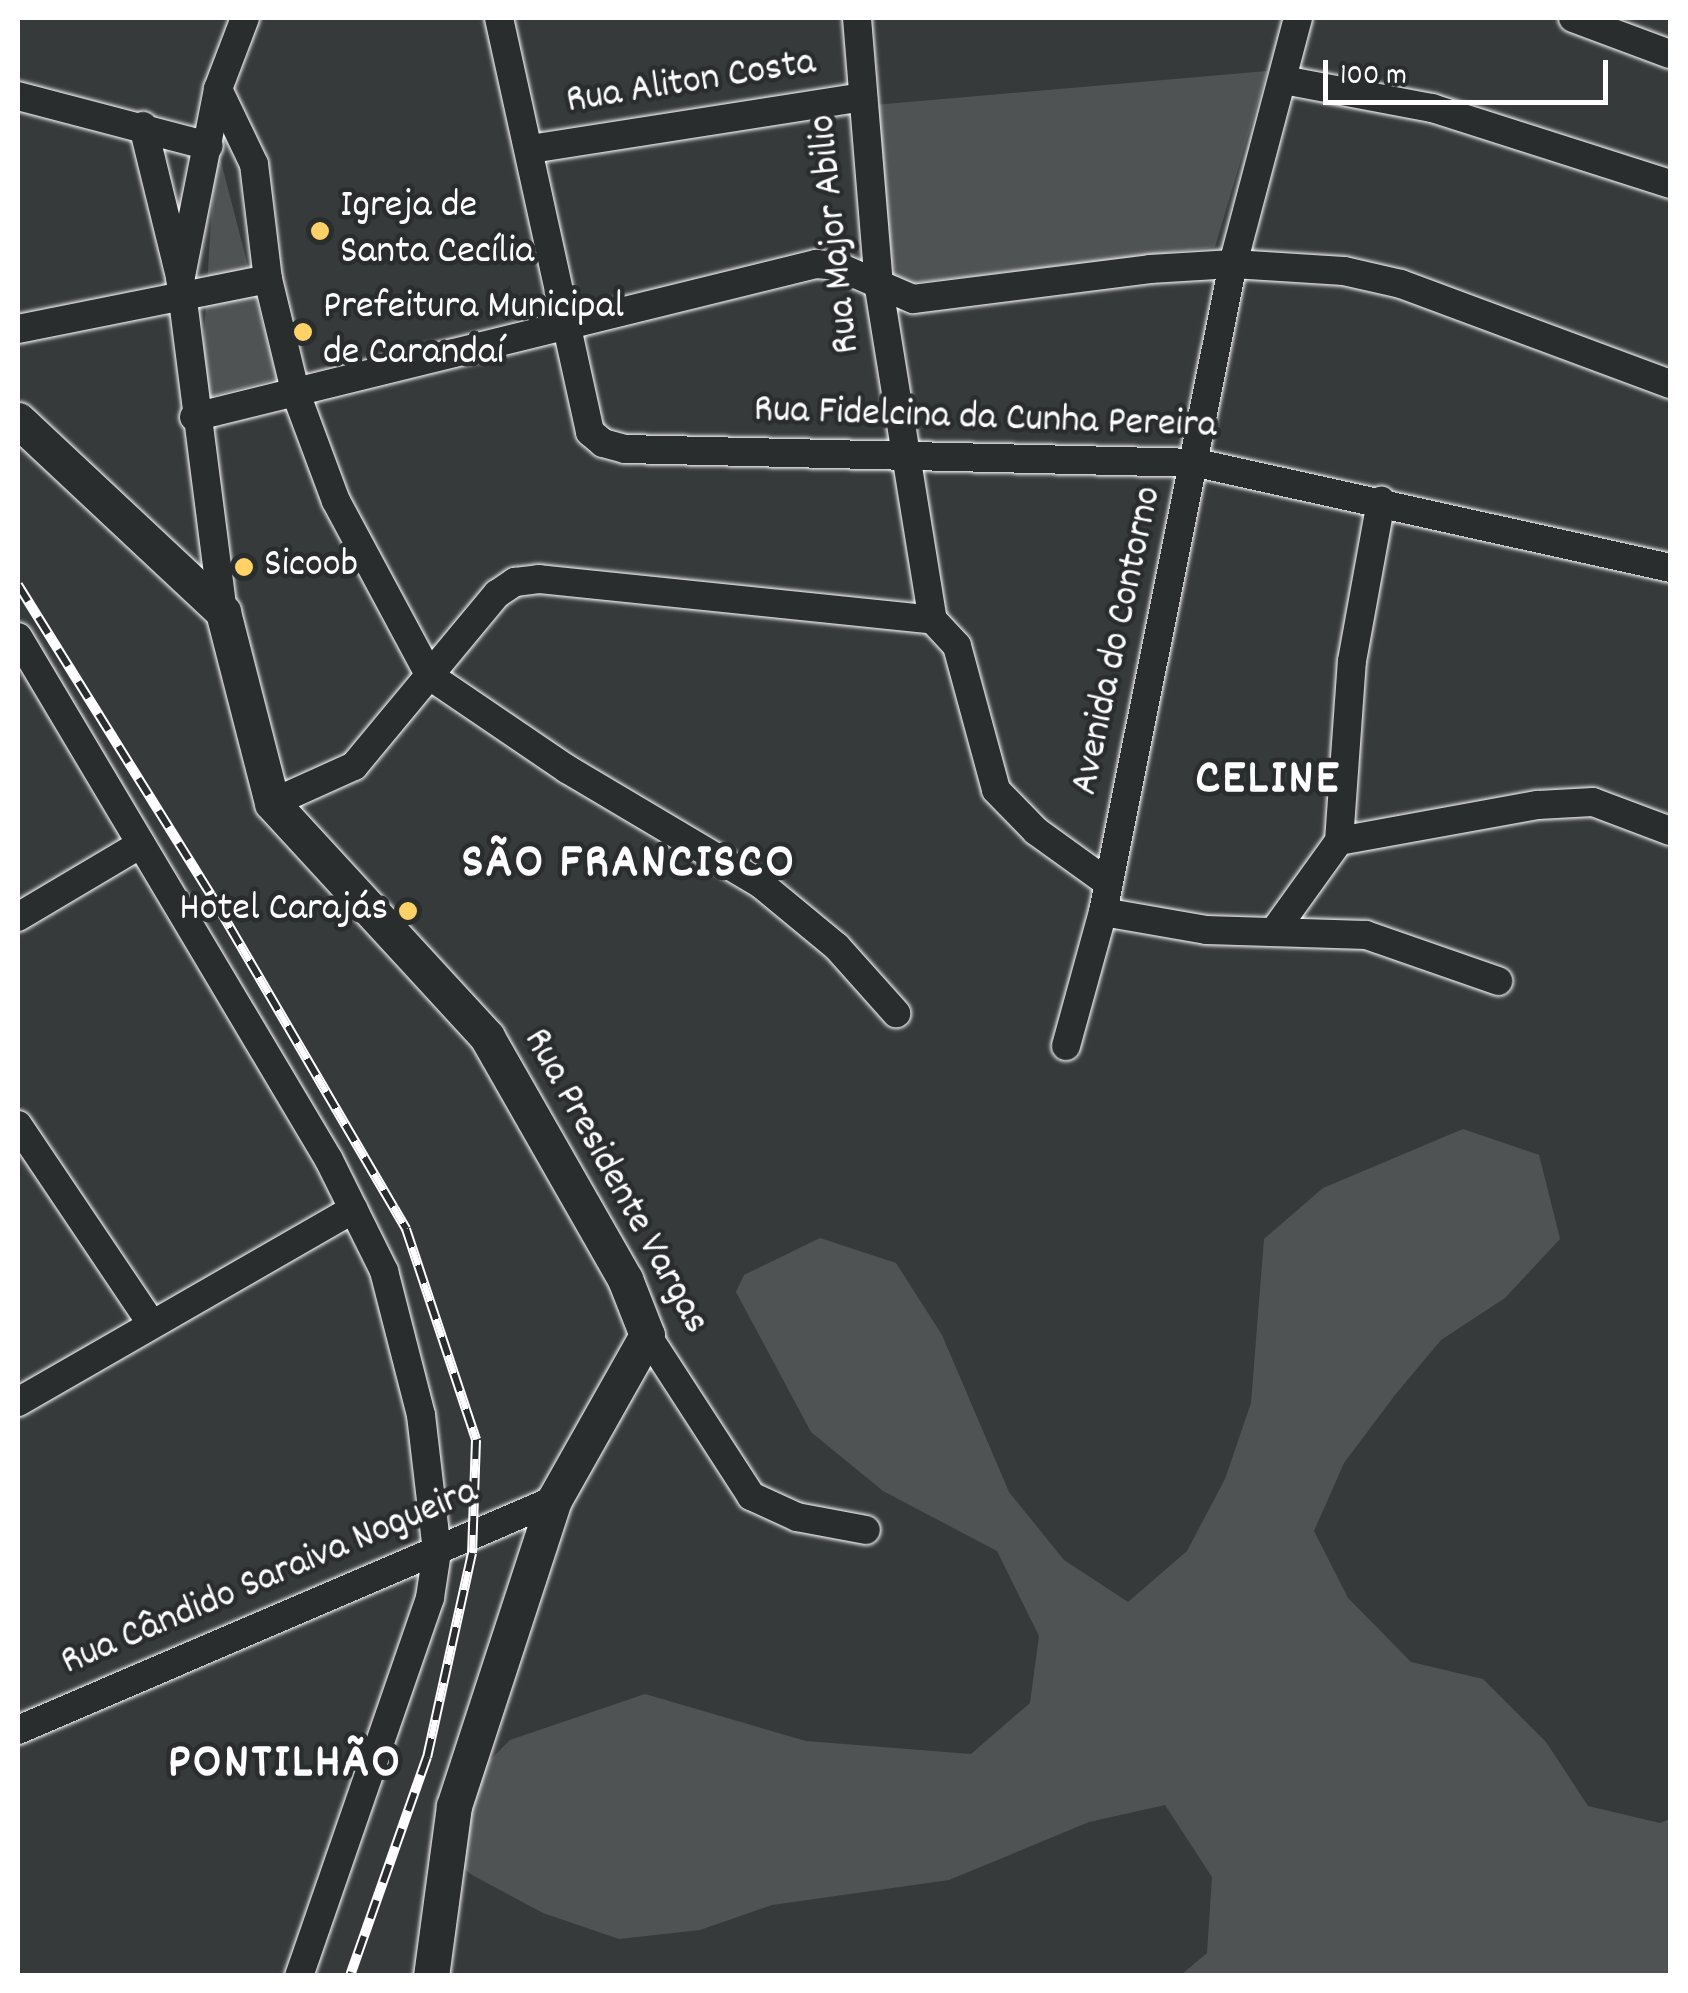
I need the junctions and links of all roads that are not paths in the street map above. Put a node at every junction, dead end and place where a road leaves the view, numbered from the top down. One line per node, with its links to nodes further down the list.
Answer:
1 (245, 18): 8 (street)
2 (498, 18): 13 (street)
3 (856, 18): 10 (street, Rua Major Abilio)
4 (1298, 18): 7 (street, Avenida do Contorno)
5 (1574, 18): 6 (street)
6 (1670, 54)
7 (1284, 80): 14 (street); 15 (street, Avenida do Contorno)
8 (218, 88): 12 (street); 16 (street)
9 (18, 96): 11 (street)
10 (863, 97): 13 (street, Rua Aliton Costa); 18 (street, Rua Major Abilio)
11 (143, 126): 12 (street); 17 (street)
12 (209, 146): 17 (street)
13 (531, 150): 19 (street)
14 (1670, 184)
15 (1232, 264): 18 (street); 21 (street); 26 (street, Avenida do Contorno)
16 (268, 279): 17 (street); 22 (street)
17 (181, 286): 20 (street); 23 (street)
18 (879, 288): 19 (street); 25 (street, Rua Major Abilio)
19 (569, 327): 22 (street); 25 (street, Rua Fidelcina da Cunha Pereira)
20 (18, 329)
21 (1670, 384)
22 (295, 391): 23 (street); 32 (street)
23 (194, 417): 29 (street)
24 (18, 420): 29 (main road)
25 (904, 452): 26 (street, Rua Fidelcina da Cunha Pereira); 30 (street, Rua Major Abilio)
26 (1197, 463): 27 (street, Rua Fidelcina da Cunha Pereira); 37 (street, Avenida do Contorno)
27 (1380, 501): 28 (street, Rua Fidelcina da Cunha Pereira); 35 (street)
28 (1670, 568)
29 (223, 612): 33 (main road, Rua Presidente Vargas)
30 (933, 620): 32 (street); 37 (street)
31 (18, 637): 36 (street)
32 (430, 676): 33 (street); 42 (street)
33 (272, 803): 47 (main road, Rua Presidente Vargas)
34 (1670, 831): 35 (street)
35 (1339, 841): 40 (street)
36 (141, 844): 39 (street); 45 (street)
37 (1108, 883): 38 (street, Avenida do Contorno)
38 (1103, 912): 40 (street); 43 (street, Avenida do Contorno)
39 (18, 918)
40 (1275, 930): 41 (street)
41 (1498, 981)
42 (896, 1014)
43 (1066, 1046)
44 (18, 1124): 46 (street)
45 (354, 1209): 46 (street); 51 (street)
46 (152, 1323): 48 (street)
47 (646, 1335): 49 (main road); 50 (street, Rua Presidente Vargas)
48 (18, 1402)
49 (554, 1500): 51 (street, Rua Cândido Saraiva Nogueira); 54 (main road)
50 (866, 1530)
51 (438, 1552): 52 (street, Rua Cândido Saraiva Nogueira); 53 (street)
52 (18, 1730)
53 (299, 1976)
54 (431, 1976)

